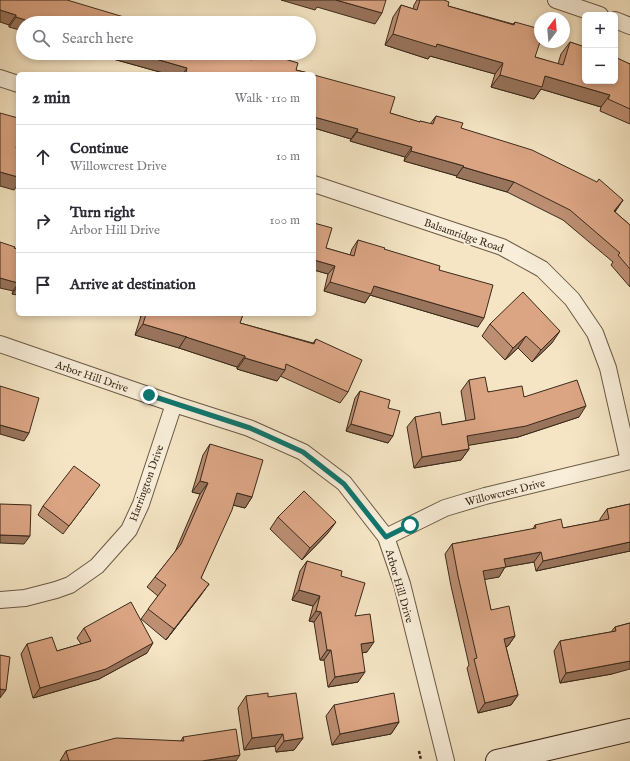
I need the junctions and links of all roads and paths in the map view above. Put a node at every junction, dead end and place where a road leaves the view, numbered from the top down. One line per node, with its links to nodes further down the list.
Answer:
1 (556, 0): 2 (street)
2 (591, 12)
3 (618, 21): 4 (street)
4 (630, 26)
5 (0, 78): 6 (street)
6 (16, 83)
7 (316, 185): 10 (street, Balsamridge Road)
8 (0, 344): 9 (street, Arbor Hill Drive)
9 (174, 404): 11 (street, Arbor Hill Drive); 12 (street, Harrington Drive)
10 (630, 461): 11 (street, Willowcrest Drive)
11 (386, 537): 16 (street, Arbor Hill Drive)
12 (0, 600)
13 (630, 730): 17 (street)
14 (419, 751): 15 (path)
15 (421, 760)
16 (446, 761)
17 (497, 761)

